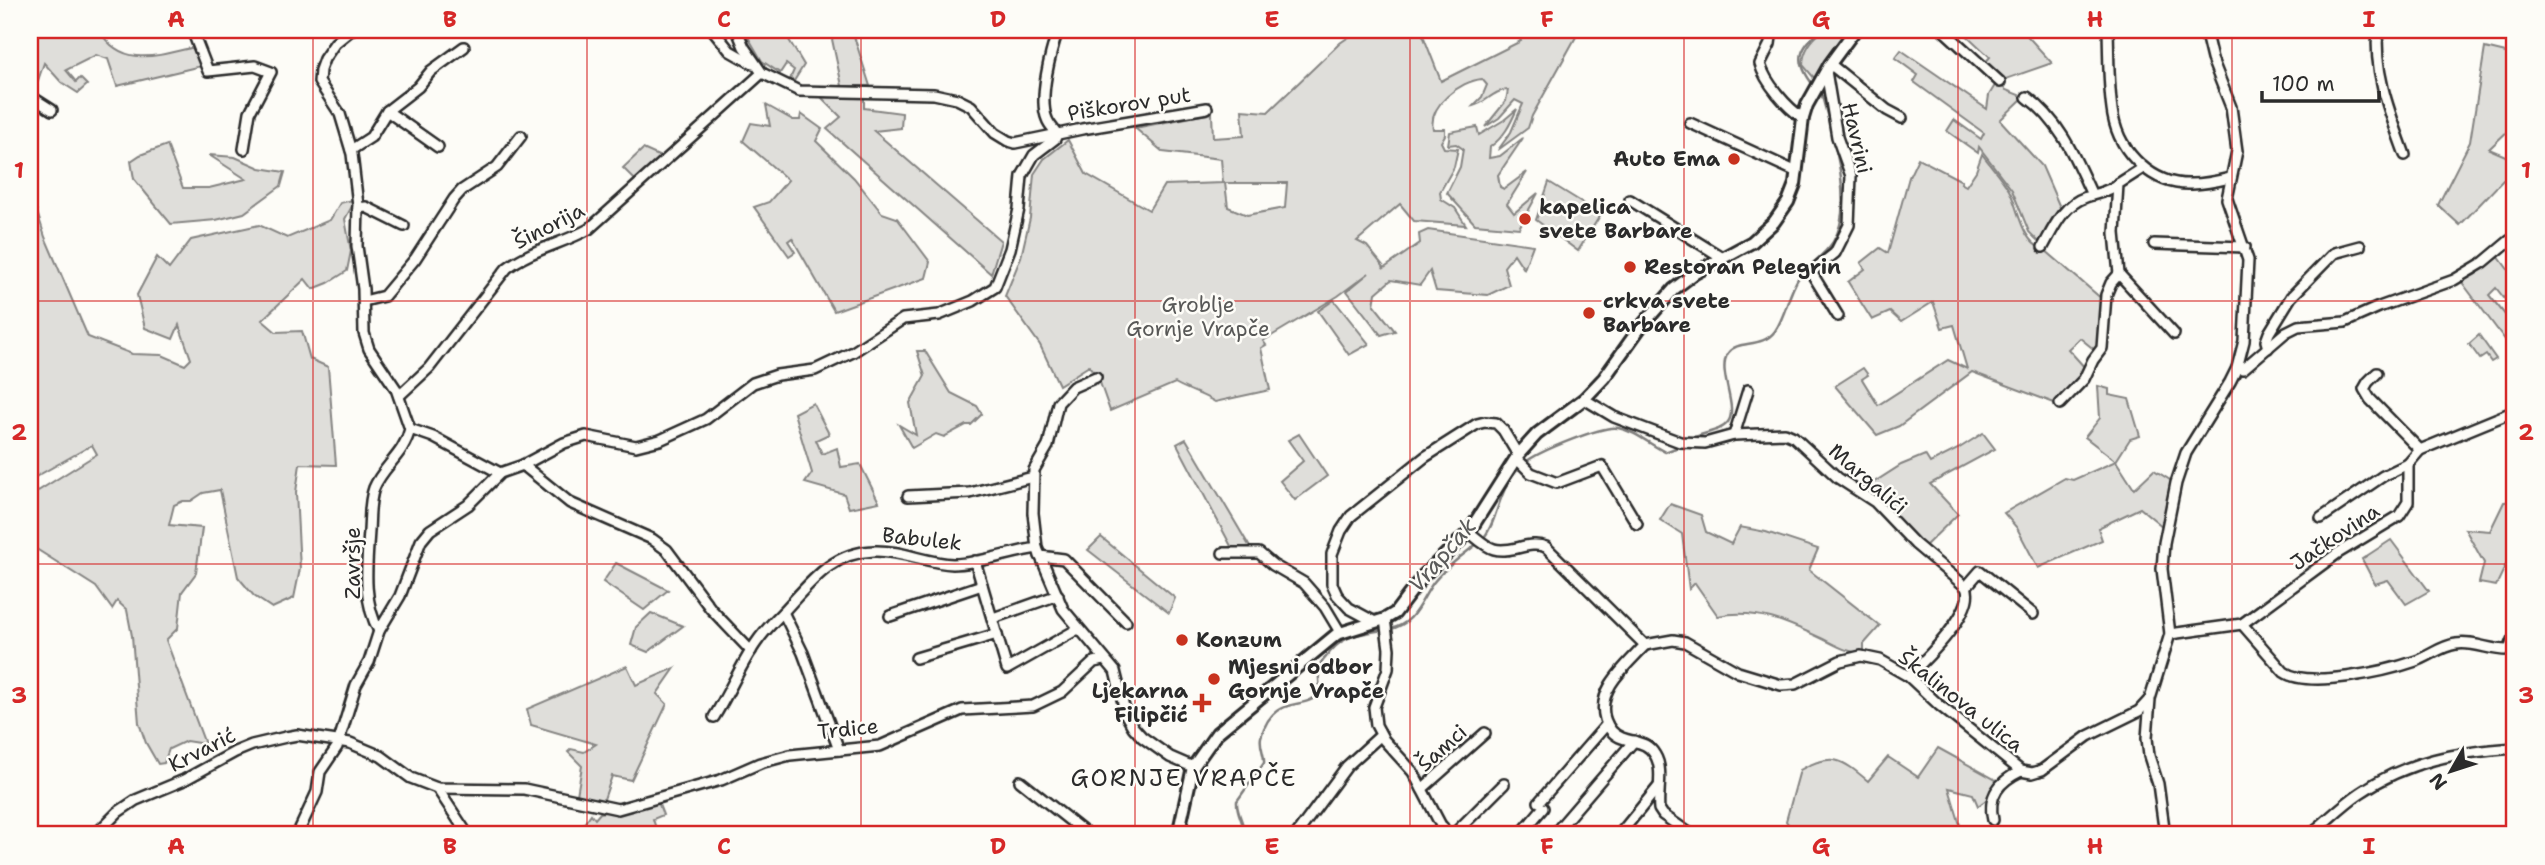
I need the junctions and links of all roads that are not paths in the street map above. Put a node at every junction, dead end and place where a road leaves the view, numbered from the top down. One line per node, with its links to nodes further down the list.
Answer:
1 (192, 30): 28 (street)
2 (351, 30): 29 (street)
3 (713, 30): 13 (street)
4 (737, 30): 13 (street)
5 (1058, 30): 25 (street)
6 (1772, 30): 22 (street)
7 (1855, 30): 14 (main road)
8 (1943, 30): 16 (street)
9 (2108, 30): 31 (street)
10 (2205, 30): 33 (street)
11 (2378, 30): 30 (street)
12 (464, 47): 21 (street)
13 (754, 65): 15 (street, Piškorov put)
14 (1828, 67): 22 (main road); 23 (street); 47 (street, Havrini)
15 (762, 73): 25 (street, Piškorov put); 54 (street, Šinorija)
16 (2000, 82)
17 (30, 96): 20 (street)
18 (2027, 97): 35 (street)
19 (1208, 108): 25 (street, Piškorov put)
20 (52, 110)
21 (387, 111): 27 (street); 29 (street)
22 (1803, 118): 32 (main road)
23 (1902, 118)
24 (1690, 123): 32 (street)
25 (1057, 134): 63 (street)
26 (521, 136): 46 (street)
27 (438, 147)
28 (244, 149)
29 (351, 150): 37 (street)
30 (2405, 155)
31 (2143, 168): 33 (street); 34 (street)
32 (1797, 172): 44 (main road)
33 (2230, 178): 43 (street)
34 (2118, 184): 35 (street); 45 (street)
35 (2092, 195): 42 (street)
36 (1630, 200): 44 (street)
37 (358, 208): 38 (street); 46 (street)
38 (404, 226)
39 (2515, 238): 49 (street)
40 (2154, 244): 43 (street)
41 (2360, 246): 49 (street)
42 (2043, 247)
43 (2245, 247): 50 (street)
44 (1723, 258): 55 (main road)
45 (2119, 274): 48 (street); 56 (street)
46 (364, 301): 54 (street)
47 (1838, 316)
48 (2174, 334)
49 (2268, 348): 50 (street)
50 (2237, 368): 87 (street)
51 (2377, 373): 60 (street)
52 (1096, 377): 65 (street)
53 (1748, 390): 59 (street)
54 (399, 396): 58 (street)
55 (1584, 399): 59 (street, Margalići); 61 (main road)
56 (2060, 404)
57 (2515, 411): 60 (street)
58 (410, 429): 64 (street); 84 (street, Završje)
59 (1734, 435): 74 (street, Margalići)
60 (2420, 450): 62 (street)
61 (1520, 462): 68 (street); 69 (main road); 81 (street)
62 (2408, 464): 67 (street); 82 (street, Jačkovina)
63 (523, 465): 64 (street); 90 (street)
64 (500, 473): 84 (street)
65 (1033, 477): 66 (street); 70 (street)
66 (908, 496)
67 (2321, 518)
68 (1637, 524)
69 (1477, 537): 81 (main road); 89 (street)
70 (1039, 552): 72 (street, Babulek); 75 (street); 80 (street)
71 (1223, 553): 85 (street)
72 (975, 561): 73 (street); 76 (street, Babulek)
73 (982, 585): 78 (street); 79 (street)
74 (1966, 587): 77 (street); 93 (street)
75 (1058, 595): 79 (street); 83 (street)
76 (783, 612): 90 (street, Babulek); 102 (street)
77 (2033, 614)
78 (890, 616)
79 (993, 618): 86 (street)
80 (1126, 622)
81 (1383, 624): 85 (main road); 98 (street)
82 (2242, 624): 87 (street, Jačkovina); 88 (street)
83 (1077, 629): 86 (street); 92 (street)
84 (379, 631): 99 (street)
85 (1340, 632): 103 (main road)
86 (997, 634): 91 (street)
87 (2170, 634): 94 (street)
88 (2515, 635)
89 (1645, 645): 93 (street, Škalinova ulica); 96 (street)
90 (751, 651): 95 (street, Babulek)
91 (916, 658)
92 (1104, 660): 102 (street, Trdice); 103 (street)
93 (1908, 676): 104 (street, Škalinova ulica)
94 (2150, 698): 104 (street, Škalinova ulica); 124 (street)
95 (714, 717)
96 (1606, 724): 100 (street); 113 (street)
97 (1485, 733): 109 (street, Šamci)
98 (1381, 735): 109 (street); 119 (street)
99 (339, 740): 108 (street, Trdice); 114 (street, Krvarić); 115 (street)
100 (1634, 741): 107 (street); 111 (street)
101 (2515, 748): 125 (street)
102 (839, 750): 108 (street, Trdice)
103 (1193, 767): 118 (main road)
104 (2021, 771): 110 (street, Škalinova ulica)
105 (1020, 781): 117 (street)
106 (1504, 784): 121 (street)
107 (1658, 786): 122 (street); 123 (street)
108 (436, 788): 116 (street)
109 (1422, 789): 112 (street)
110 (1993, 820)
111 (1560, 827)
112 (1445, 831): 120 (street)
113 (1524, 834)
114 (96, 835)
115 (298, 835)
116 (468, 835)
117 (1088, 835)
118 (1178, 835)
119 (1296, 835)
120 (1433, 835)
121 (1453, 835)
122 (1619, 835)
123 (1692, 835)
124 (2165, 835)
125 (2309, 835)

